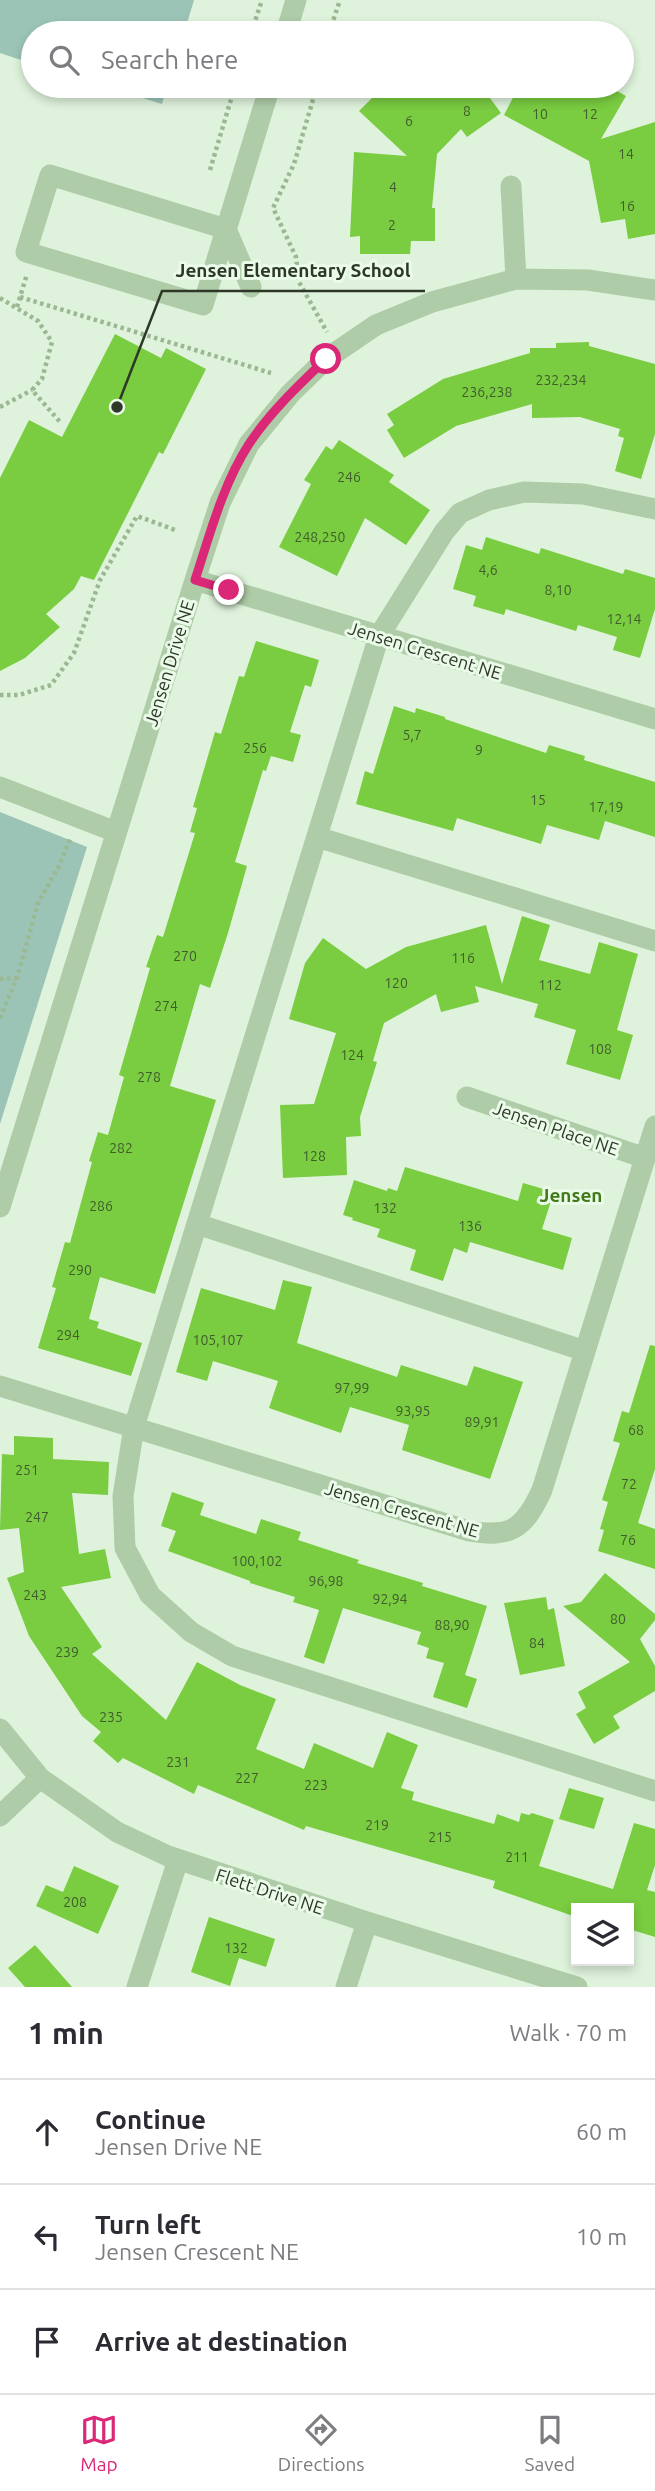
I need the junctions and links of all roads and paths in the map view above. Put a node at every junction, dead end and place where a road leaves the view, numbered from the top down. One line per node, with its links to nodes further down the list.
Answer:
1 (262, 0): 4 (path)
2 (296, 0): 5 (street)
3 (340, 0): 6 (path)
4 (255, 21)
5 (290, 21)
6 (334, 21)
7 (231, 98): 10 (path)
8 (266, 98): 12 (street)
9 (313, 98): 20 (path)
10 (210, 170)
11 (510, 186): 14 (street)
12 (226, 229): 13 (street); 13 (street); 15 (street)
13 (32, 254): 17 (path)
14 (516, 279): 16 (street, Jensen Drive NE); 20 (street, Jensen Drive NE)
15 (251, 287)
16 (655, 290)
17 (20, 297): 19 (path); 21 (path)
18 (0, 299): 19 (path)
19 (17, 307): 22 (path)
20 (338, 351): 27 (street, Jensen Drive NE)
21 (271, 373)
22 (32, 390): 23 (path); 24 (path)
23 (0, 407)
24 (61, 423)
25 (655, 509): 28 (street)
26 (178, 531): 29 (path)
27 (195, 580): 28 (street, Jensen Crescent NE); 33 (street, Jensen Drive NE)
28 (379, 636): 30 (street, Jensen Crescent NE); 34 (street)
29 (0, 695)
30 (655, 719)
31 (0, 787): 32 (street)
32 (76, 818): 33 (street); 36 (path)
33 (116, 832): 42 (street, Jensen Drive NE)
34 (317, 837): 35 (street); 43 (street)
35 (655, 941)
36 (17, 978): 37 (path); 38 (path)
37 (0, 979)
38 (0, 1018)
39 (467, 1097): 41 (street, Jensen Place NE)
40 (655, 1126): 41 (street, Jensen Crescent NE)
41 (647, 1168): 44 (street, Jensen Crescent NE)
42 (0, 1207)
43 (197, 1224): 44 (street); 46 (street)
44 (585, 1351): 46 (street, Jensen Crescent NE)
45 (0, 1385): 46 (street, Jensen Crescent NE)
46 (134, 1427): 49 (street)
47 (0, 1730): 48 (street, Flett Drive NE)
48 (40, 1778): 50 (street); 51 (street, Flett Drive NE)
49 (654, 1789)
50 (0, 1816)
51 (178, 1860): 52 (street, Flett Drive NE); 54 (street)
52 (367, 1922): 53 (street, Flett Drive NE); 55 (street)
53 (568, 1986)
54 (137, 1987)
55 (346, 1987)

